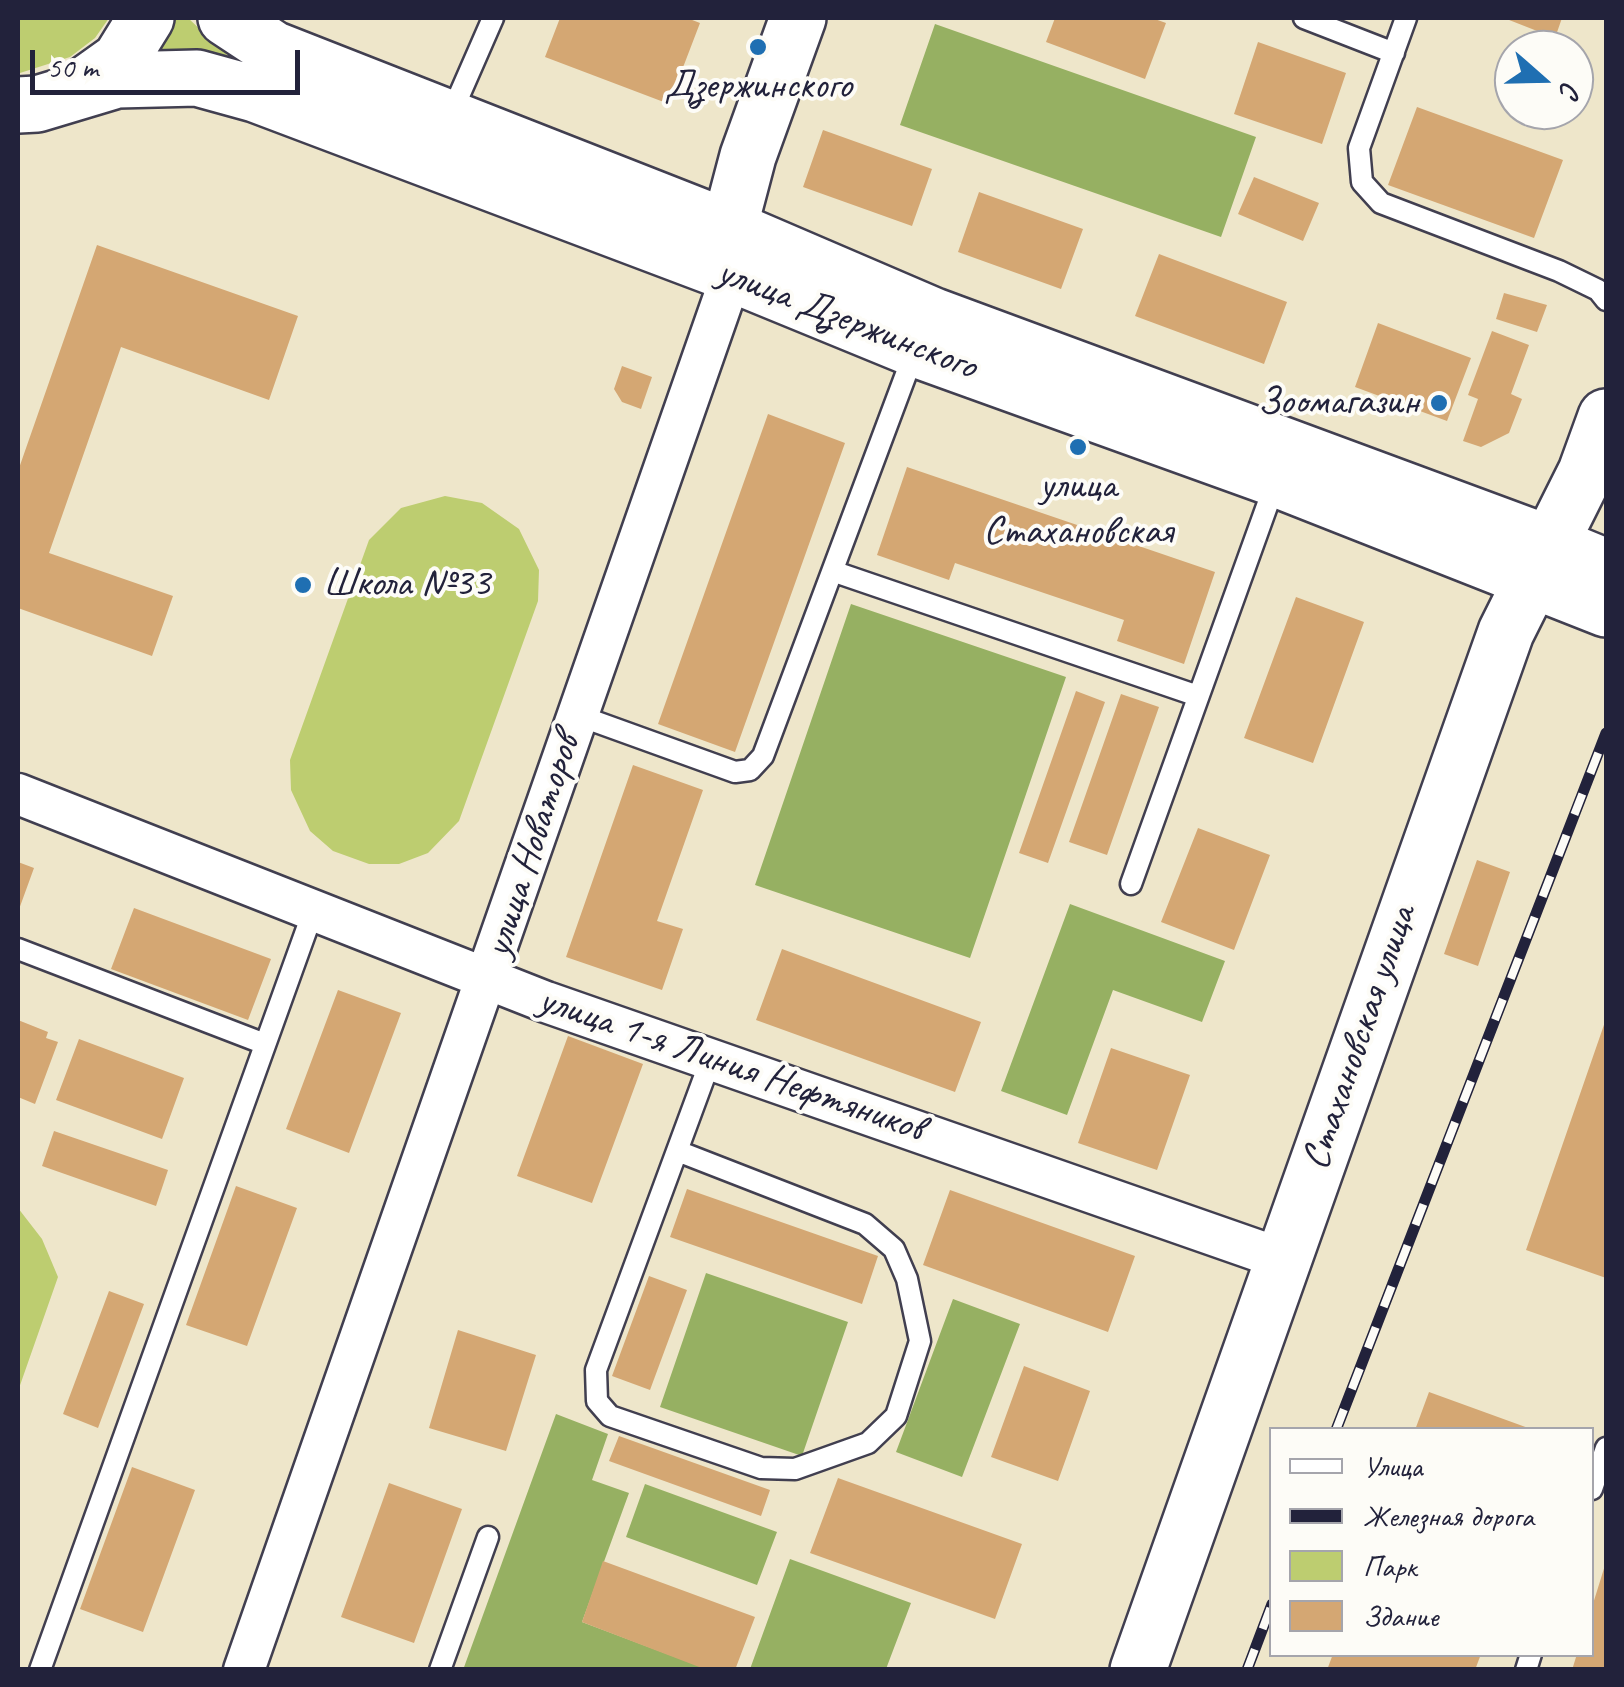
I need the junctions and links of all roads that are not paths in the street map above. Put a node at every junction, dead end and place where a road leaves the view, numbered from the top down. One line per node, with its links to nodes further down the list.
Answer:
1 (146, 18): 8 (main road, улица Дзержинского)
2 (226, 18): 9 (main road, улица Дзержинского)
3 (493, 18): 9 (lane)
4 (798, 18): 10 (main road, улица Новаторов)
5 (1304, 18): 7 (lane)
6 (1406, 18): 7 (lane)
7 (1394, 52): 11 (lane)
8 (44, 105): 10 (main road, улица Дзержинского)
9 (448, 121): 10 (main road, улица Дзержинского)
10 (731, 251): 12 (main road, улица Дзержинского); 15 (main road, улица Дзержинского); 20 (street, улица Новаторов)
11 (1606, 300)
12 (915, 350): 14 (main road, улица Дзержинского); 17 (lane)
13 (1606, 416): 15 (main road, Стахановская улица)
14 (1276, 479): 15 (main road, улица Дзержинского); 19 (lane)
15 (1541, 562): 16 (main road, улица Дзержинского); 18 (main road, улица Дзержинского); 29 (main road, Стахановская улица)
16 (1606, 567)
17 (835, 572): 19 (lane); 20 (lane)
18 (1606, 609)
19 (1198, 696): 22 (lane)
20 (577, 715): 25 (street, улица Новаторов)
21 (18, 794): 23 (street, улица 1-я Линия Нефтяников)
22 (1131, 884)
23 (314, 909): 25 (street, улица 1-я Линия Нефтяников); 26 (lane)
24 (18, 949): 26 (lane)
25 (489, 978): 27 (street, улица 1-я Линия Нефтяников); 34 (street, улица Новаторов)
26 (265, 1044): 33 (lane)
27 (710, 1058): 28 (lane); 29 (street, улица 1-я Линия Нефтяников)
28 (680, 1152): 28 (lane)
29 (1282, 1259): 36 (main road, Стахановская улица)
30 (1606, 1448): 31 (lane)
31 (1594, 1483)
32 (488, 1537): 35 (lane)
33 (40, 1670)
34 (244, 1670)
35 (440, 1670)
36 (1138, 1670)

